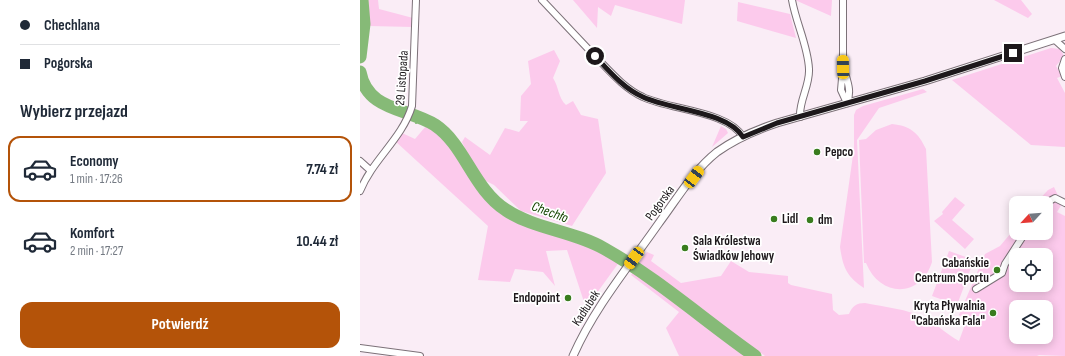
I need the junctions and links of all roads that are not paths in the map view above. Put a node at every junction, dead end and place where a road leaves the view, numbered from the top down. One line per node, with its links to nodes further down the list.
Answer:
1 (416, 0): 14 (street, 29 Listopada)
2 (542, 0): 12 (street)
3 (792, 0): 11 (street)
4 (843, 0): 10 (street)
5 (1065, 36): 6 (street, Pogorska)
6 (1055, 40): 7 (street); 10 (street, Pogorska)
7 (1065, 49)
8 (1065, 59): 9 (street)
9 (1065, 77)
10 (847, 103): 11 (street, Pogorska)
11 (800, 117): 12 (street, Pogorska)
12 (743, 137): 19 (street, Pogorska)
13 (360, 161): 14 (street)
14 (370, 170): 15 (street, 29 Listopada)
15 (360, 191)
16 (1053, 199): 17 (street)
17 (1064, 201)
18 (1020, 240): 20 (street)
19 (622, 274): 23 (street, Kadłubek)
20 (976, 289)
21 (360, 348): 22 (street)
22 (420, 356)
23 (573, 356)

